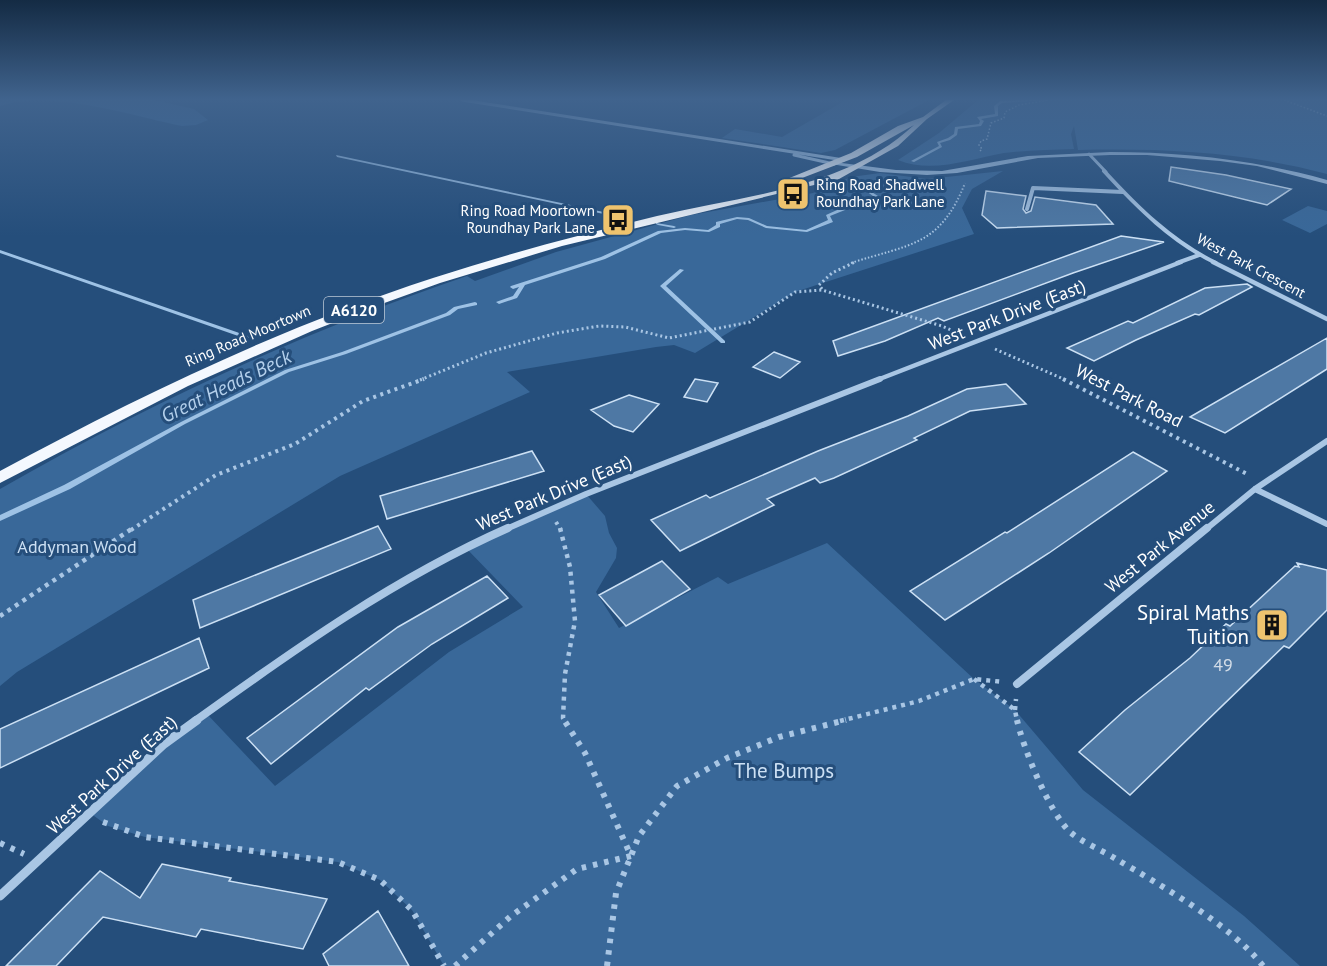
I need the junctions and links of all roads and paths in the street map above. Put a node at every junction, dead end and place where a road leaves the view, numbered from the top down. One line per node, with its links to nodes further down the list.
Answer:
1 (745, 145): 5 (street)
2 (870, 145): 7 (highway, A6120)
3 (892, 145): 10 (highway, A6120)
4 (979, 145): 8 (path)
5 (782, 151): 7 (street); 9 (street)
6 (1089, 154): 8 (street); 12 (street); 13 (street, West Park Crescent)
7 (844, 159): 9 (highway, Ring Road Moortown / A6120); 10 (street)
8 (992, 163): 11 (street)
9 (834, 164): 10 (street); 14 (highway, Ring Road Moortown / A6120)
10 (862, 165): 11 (street); 14 (highway, Ring Road Moortown / A6120)
11 (957, 171): 17 (path)
12 (1327, 182)
13 (1123, 192): 15 (street); 16 (street, West Park Crescent)
14 (732, 202): 21 (highway, Ring Road Moortown / A6120)
15 (1027, 209)
16 (1199, 255): 18 (street, West Park Crescent); 19 (street, West Park Drive (East))
17 (822, 290): 19 (path, West Park Road); 26 (path)
18 (1327, 319)
19 (978, 342): 22 (path, West Park Road); 24 (street, West Park Drive (East))
20 (1327, 441): 22 (street, West Park Avenue)
21 (0, 478)
22 (1263, 482): 23 (street, West Park Avenue)
23 (1254, 489): 25 (street); 28 (street, West Park Avenue)
24 (548, 510): 30 (street, West Park Drive (East)); 32 (path)
25 (1327, 524)
26 (0, 616)
27 (974, 679): 28 (path); 29 (path); 32 (path)
28 (1017, 684): 29 (path)
29 (1015, 710): 38 (path)
30 (90, 813): 33 (street, West Park Drive (East)); 35 (path)
31 (0, 843): 33 (path)
32 (631, 856): 36 (path); 37 (path)
33 (38, 861): 34 (street, West Park Drive (East))
34 (0, 896)
35 (444, 966)
36 (455, 966)
37 (607, 966)
38 (1263, 966)

